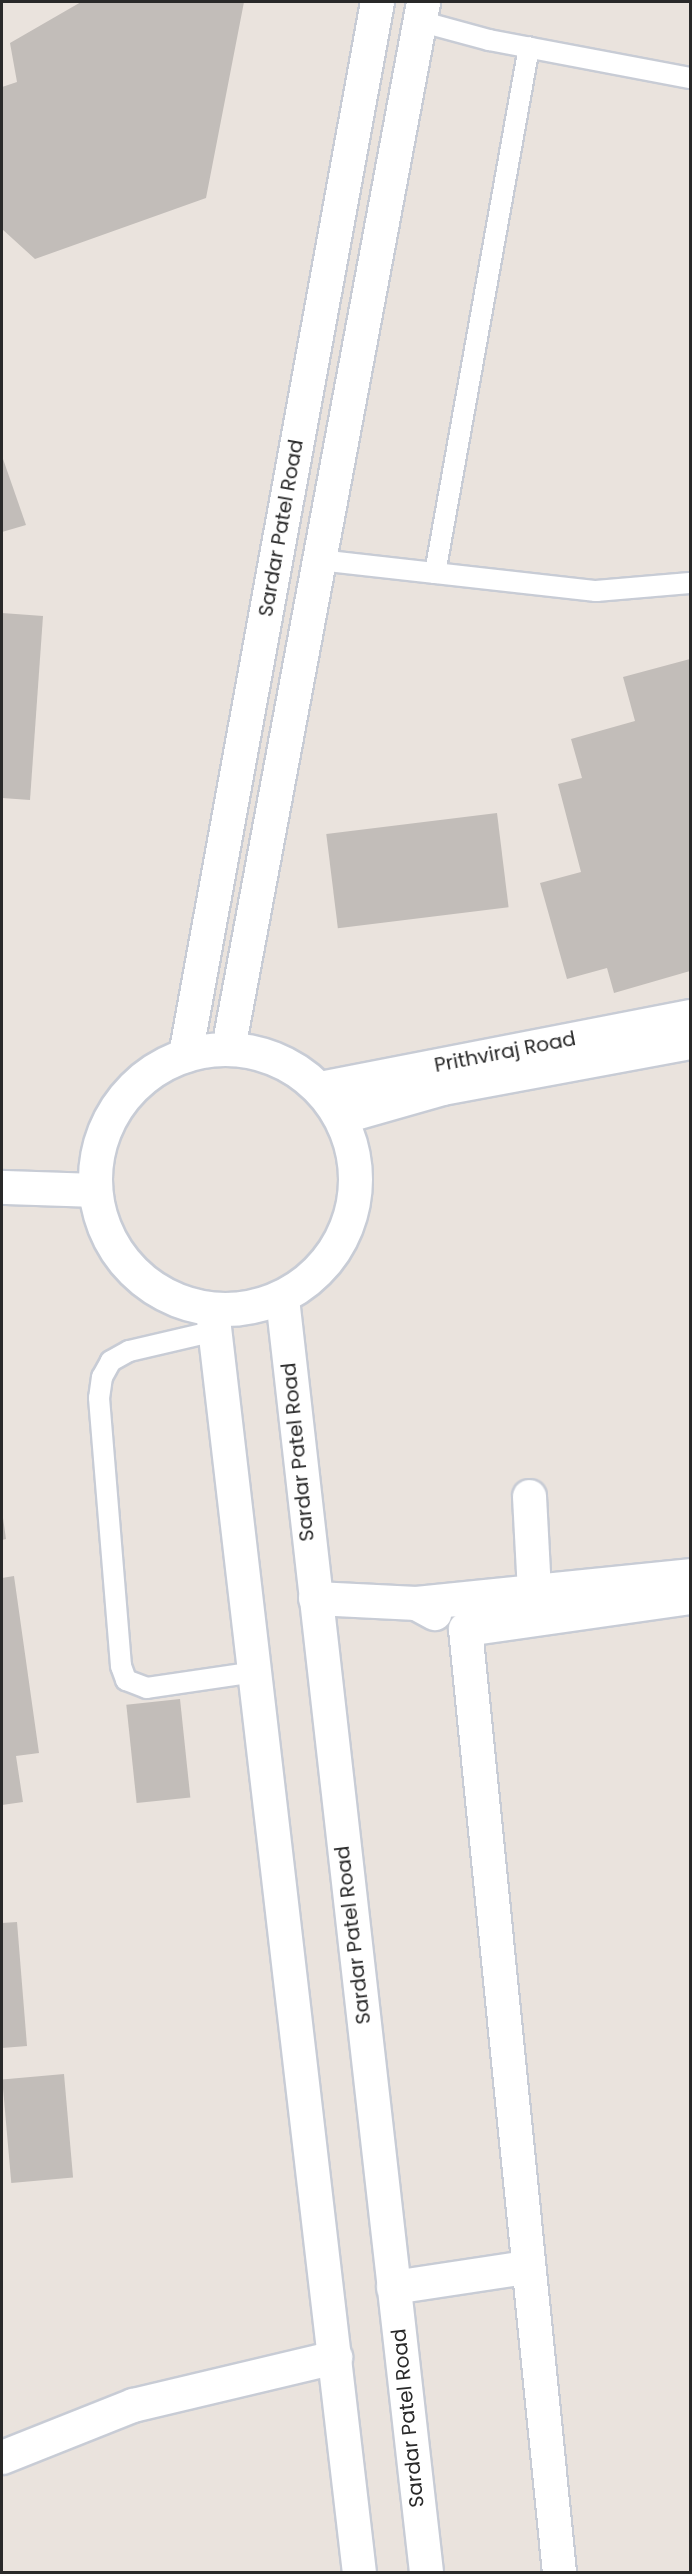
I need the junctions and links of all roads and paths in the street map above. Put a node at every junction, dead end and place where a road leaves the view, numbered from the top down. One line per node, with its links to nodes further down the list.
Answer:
1 (377, 2): 11 (street, Sardar Patel Road)
2 (421, 11): 3 (lane); 5 (street)
3 (529, 47): 4 (lane); 6 (lane)
4 (690, 78)
5 (319, 560): 6 (lane); 10 (street)
6 (435, 573): 7 (lane)
7 (690, 583)
8 (690, 1016): 12 (street, Prithviraj Road)
9 (690, 1041): 13 (street, Prithviraj Road)
10 (228, 1048): 11 (street); 12 (street)
11 (185, 1055): 15 (street)
12 (320, 1088): 13 (street)
13 (341, 1117): 16 (street)
14 (2, 1187): 15 (street)
15 (95, 1190): 17 (street)
16 (282, 1298): 17 (street); 22 (street, Sardar Patel Road)
17 (213, 1321): 25 (street); 25 (lane)
18 (529, 1497): 20 (street)
19 (690, 1575): 20 (street)
20 (534, 1590): 23 (street)
21 (690, 1597): 24 (street)
22 (315, 1598): 23 (street); 27 (street, Sardar Patel Road)
23 (416, 1603): 24 (street)
24 (465, 1629): 26 (street)
25 (255, 1672): 28 (street)
26 (525, 2267): 27 (street); 32 (street)
27 (393, 2287): 31 (street, Sardar Patel Road)
28 (335, 2357): 29 (street); 30 (street)
29 (2, 2457)
30 (359, 2572)
31 (426, 2572)
32 (559, 2572)

